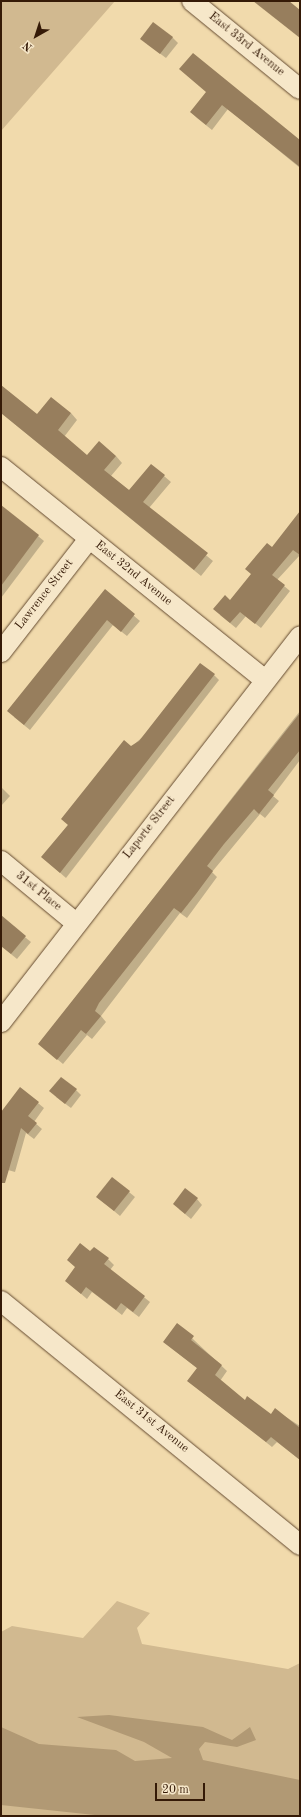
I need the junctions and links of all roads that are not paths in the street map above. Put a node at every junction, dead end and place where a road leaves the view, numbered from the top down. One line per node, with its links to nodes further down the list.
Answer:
1 (192, 1): 2 (street, East 33rd Avenue)
2 (300, 90)
3 (1, 467): 4 (street, East 32nd Avenue)
4 (89, 538): 6 (street, Lawrence Street); 7 (street, East 32nd Avenue)
5 (300, 636): 7 (street, Laporte Street)
6 (1, 652)
7 (265, 680): 9 (street, Laporte Street)
8 (1, 862): 9 (street, 31st Place)
9 (76, 923): 10 (street, Laporte Street)
10 (1, 1022)
11 (1, 1301): 12 (street, East 31st Avenue)
12 (300, 1545)

